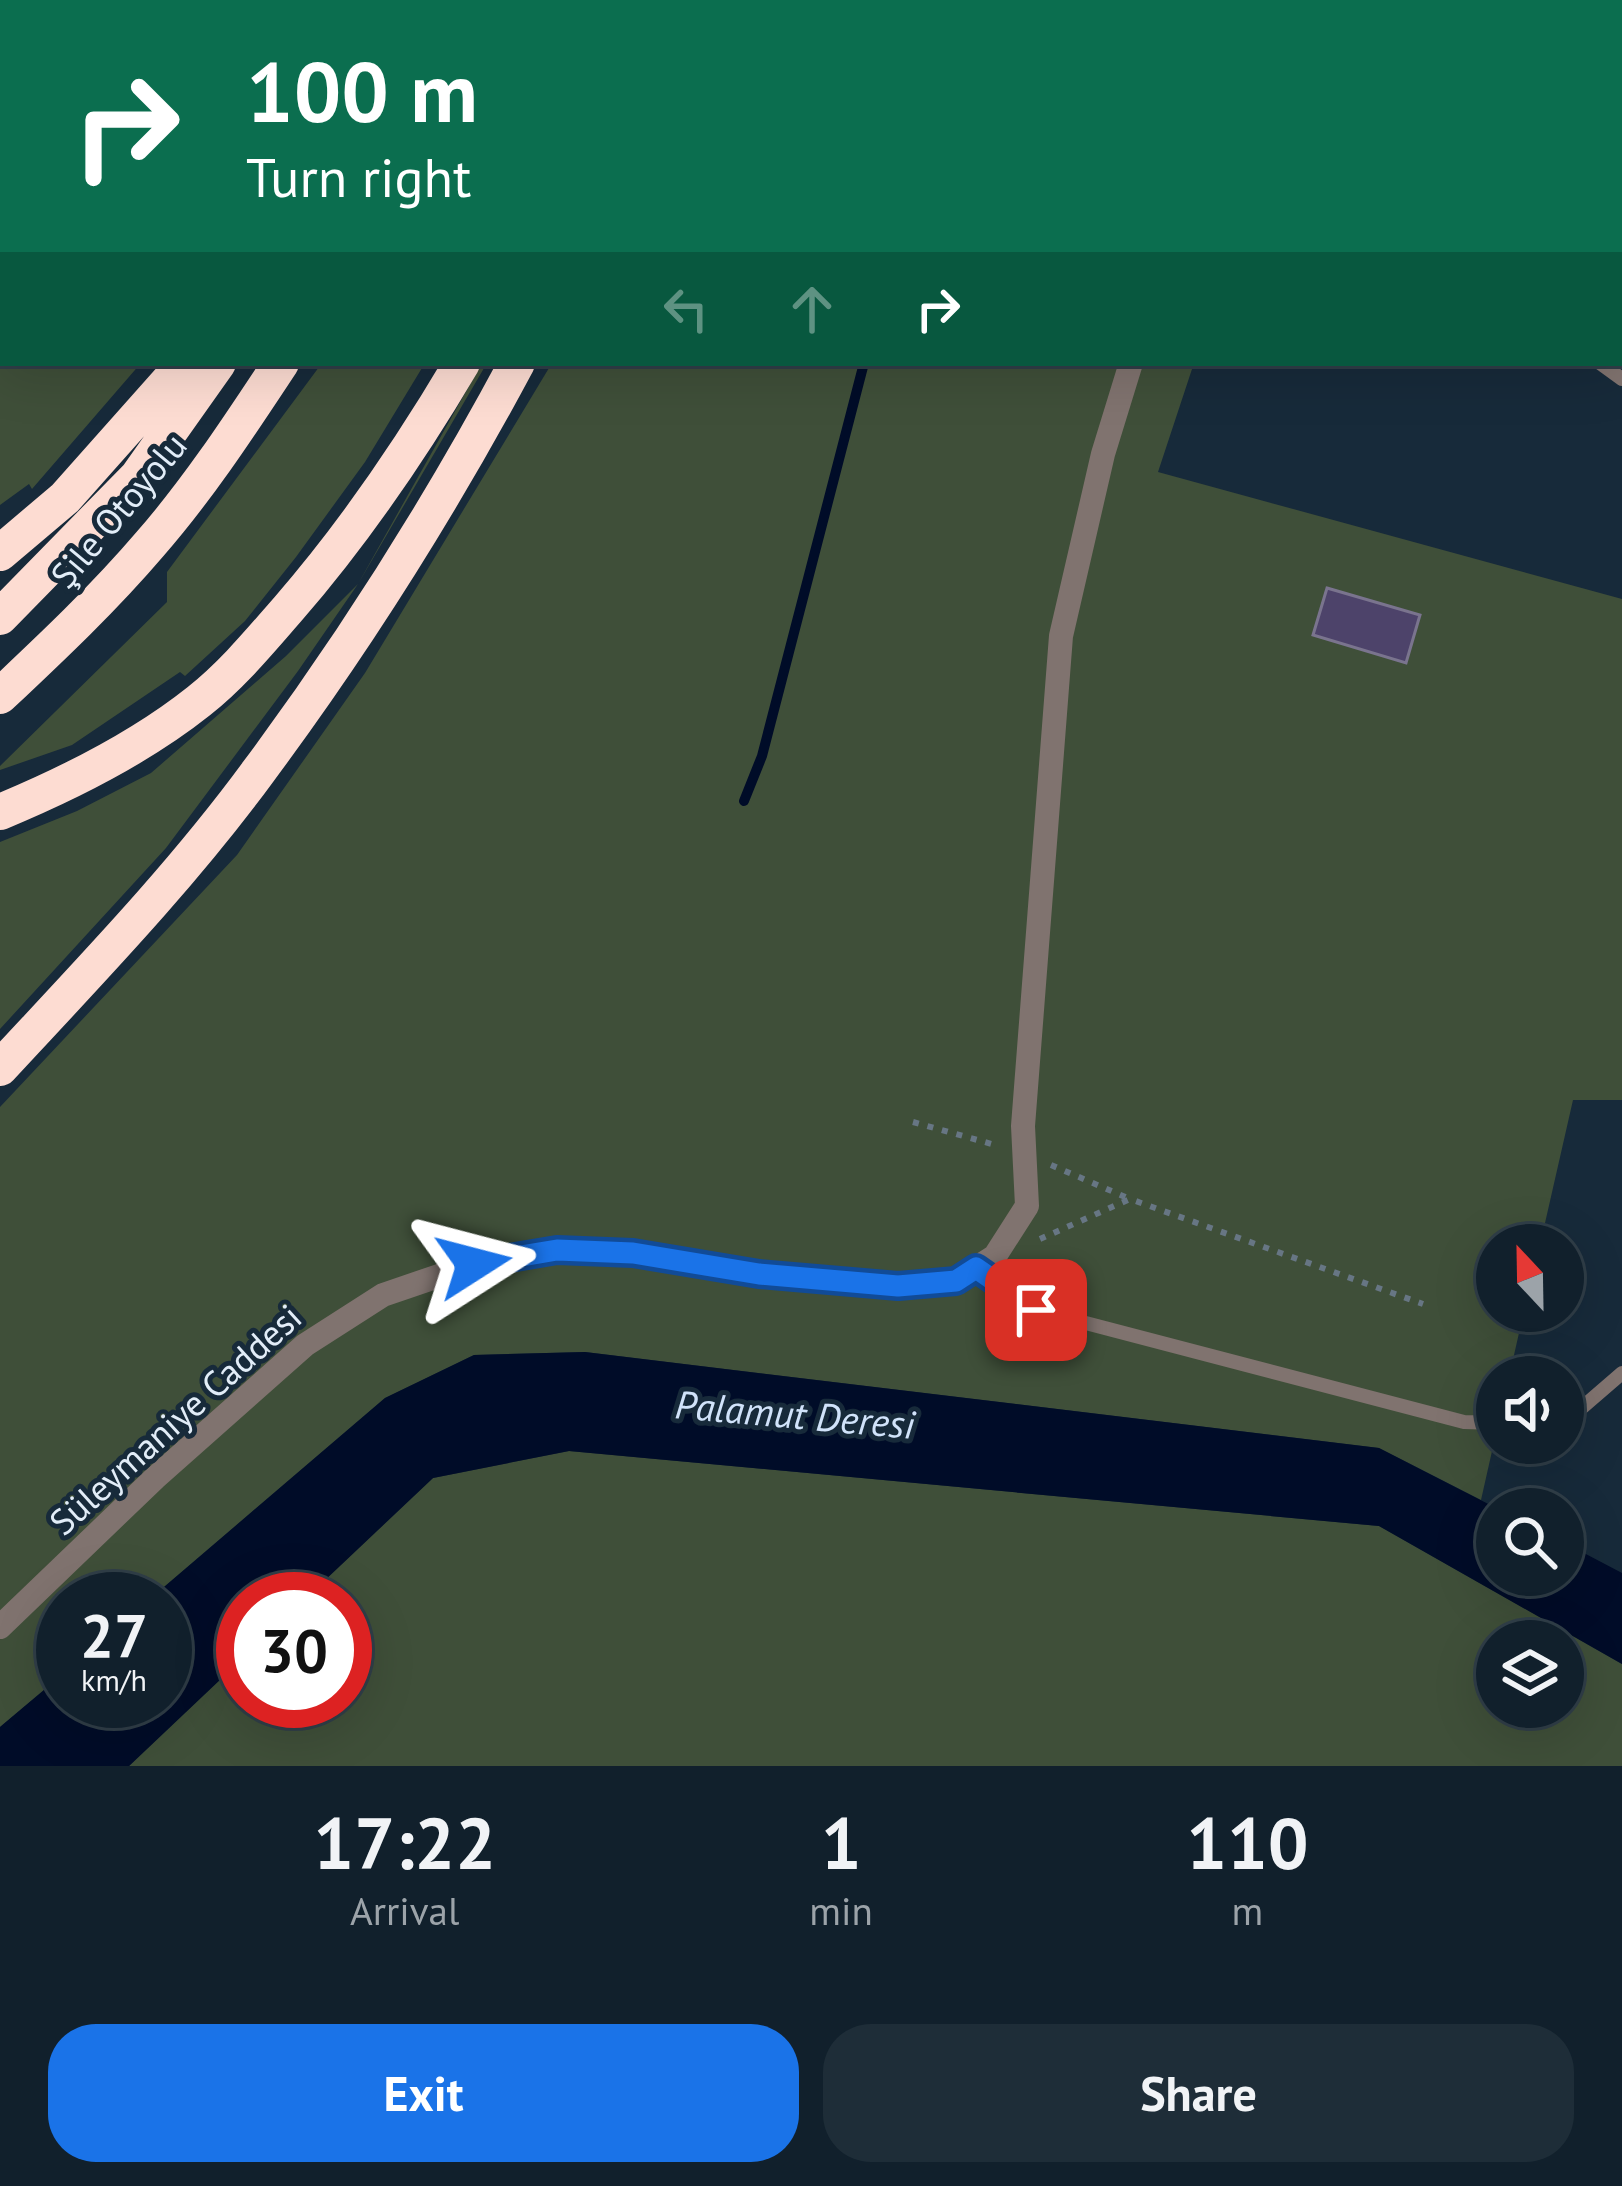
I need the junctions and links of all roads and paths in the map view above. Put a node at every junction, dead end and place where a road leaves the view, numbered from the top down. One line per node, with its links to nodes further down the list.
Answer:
1 (182, 366): 7 (highway)
2 (216, 366): 8 (highway, Şile Otoyolu)
3 (279, 366): 9 (highway, Şile Otoyolu)
4 (460, 366): 10 (highway)
5 (515, 366): 11 (highway)
6 (1130, 366): 13 (street)
7 (0, 553)
8 (0, 617)
9 (0, 697)
10 (0, 812)
11 (0, 1068)
12 (1034, 1242): 14 (path)
13 (976, 1268): 17 (lane); 18 (street, Süleymaniye Caddesi)
14 (1423, 1304)
15 (1622, 1373): 16 (lane)
16 (1584, 1406)
17 (1476, 1422)
18 (0, 1627)

